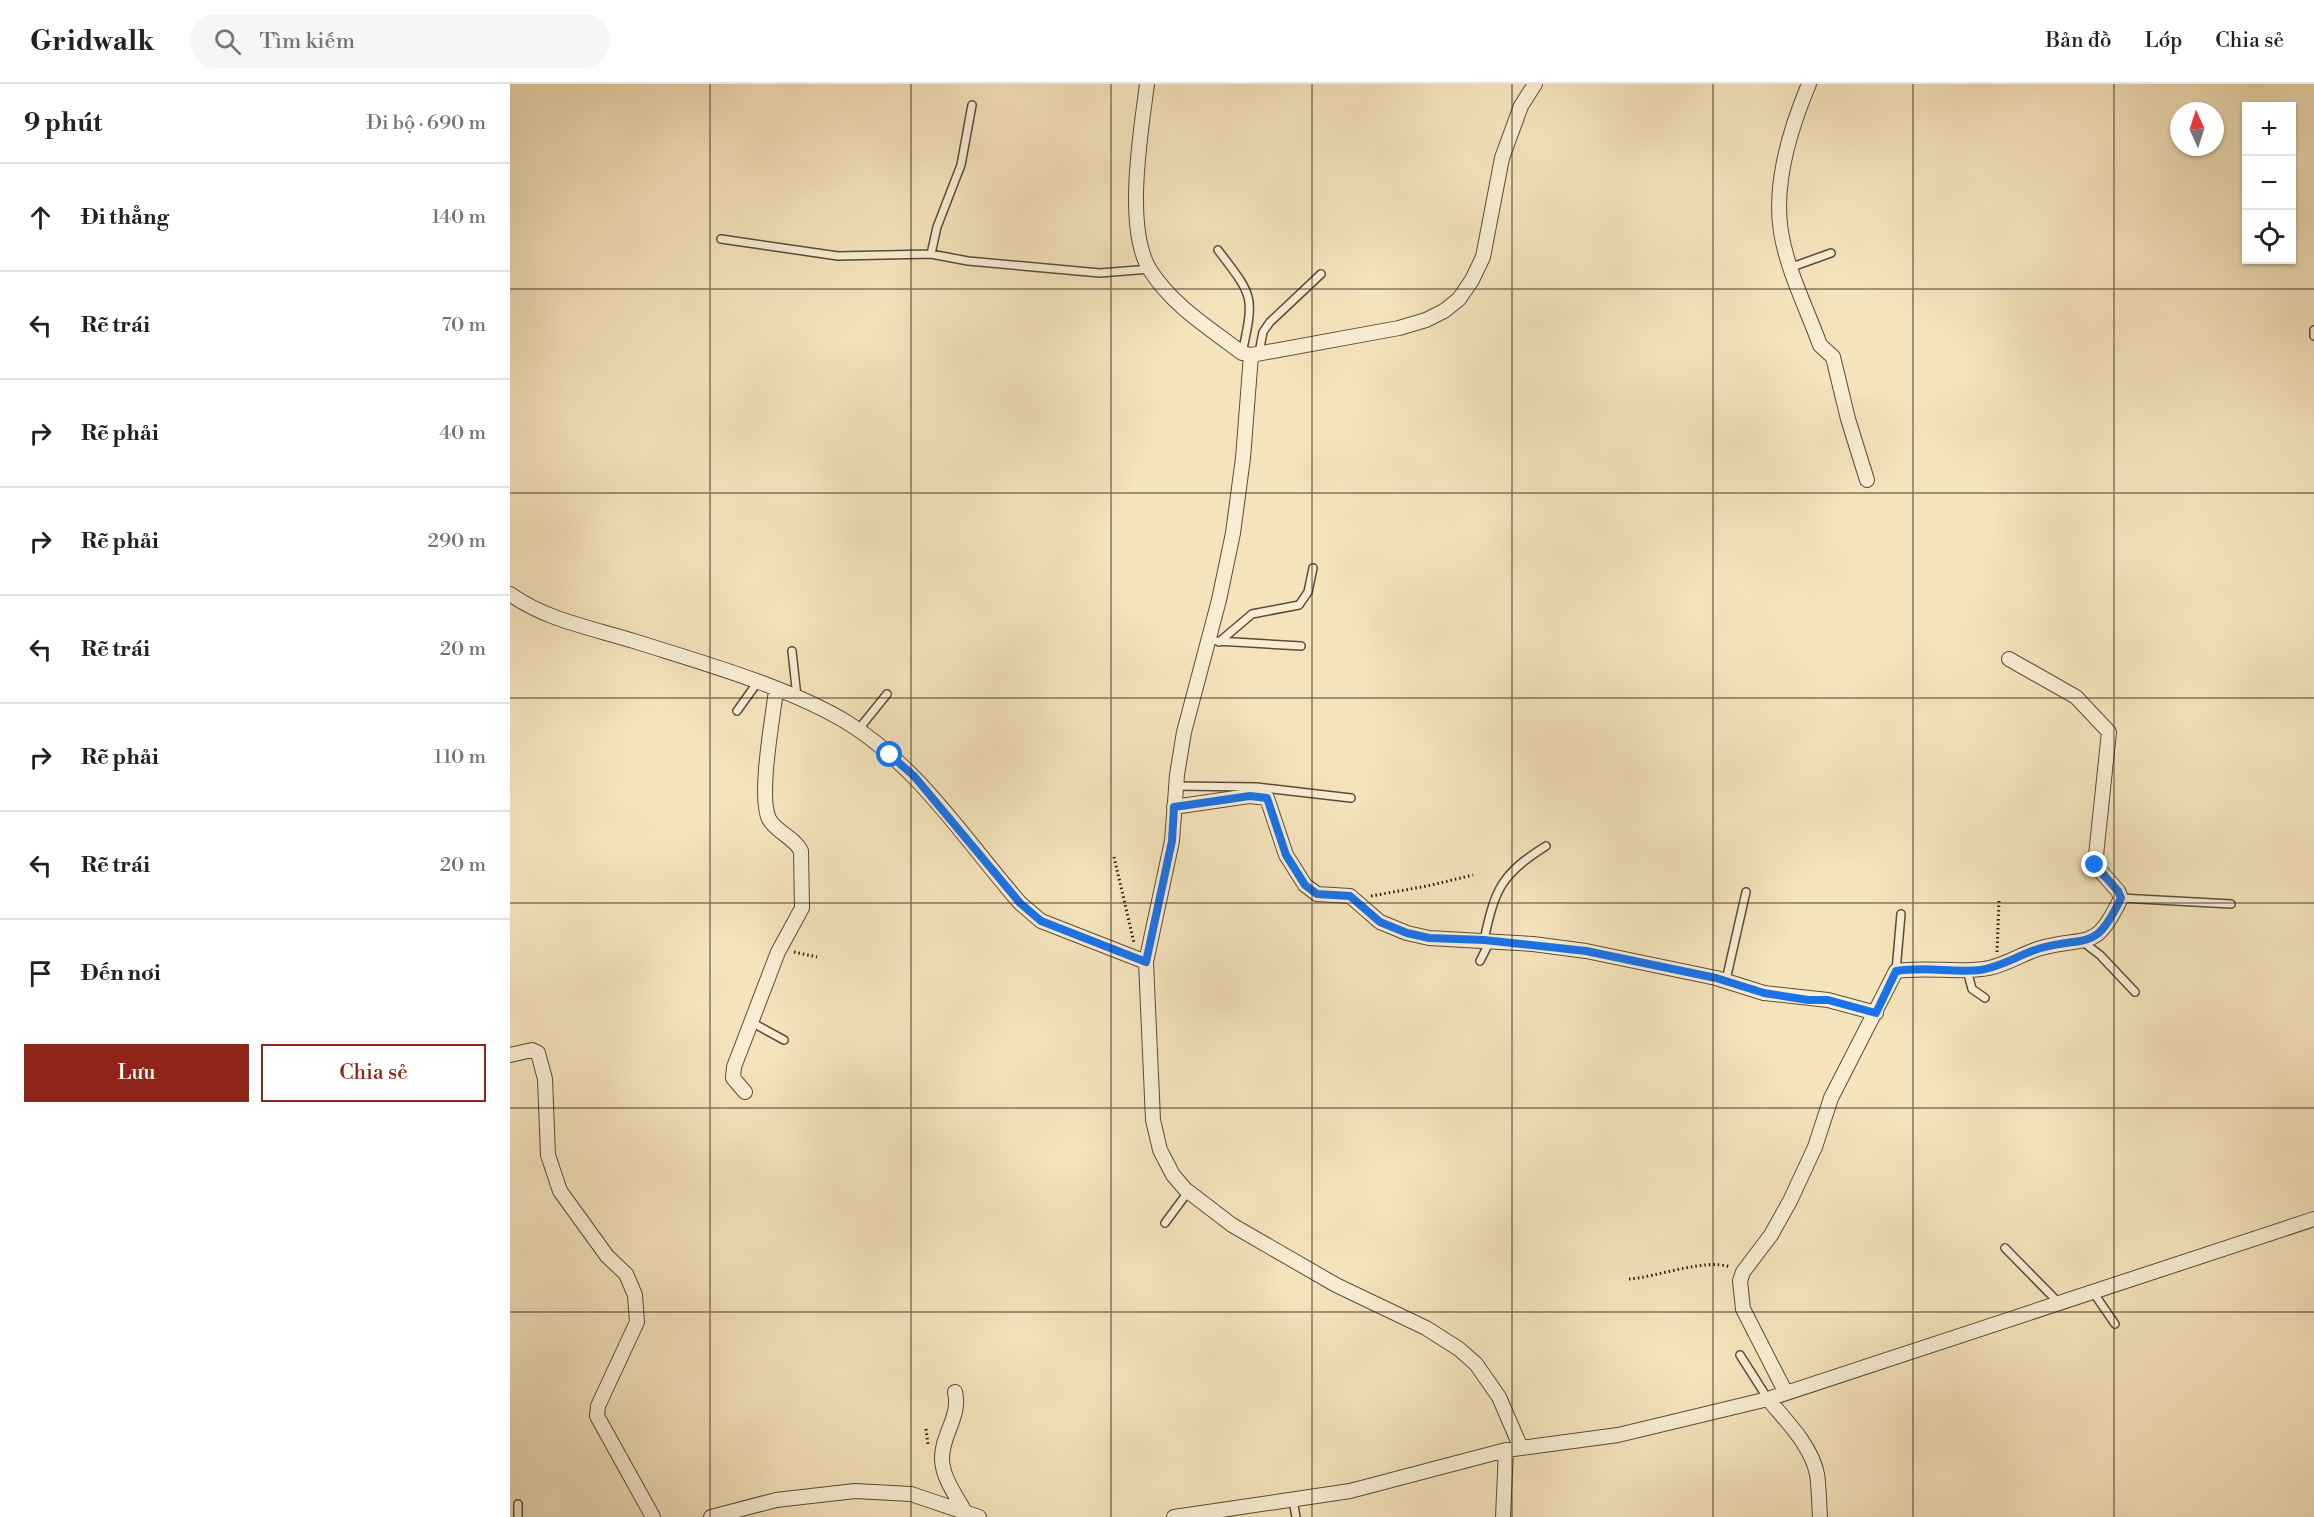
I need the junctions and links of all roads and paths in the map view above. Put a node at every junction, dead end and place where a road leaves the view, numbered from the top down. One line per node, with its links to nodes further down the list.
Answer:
1 (1147, 84): 10 (street)
2 (1535, 84): 14 (street)
3 (1809, 84): 9 (street)
4 (972, 105): 8 (lane)
5 (721, 239): 8 (lane)
6 (1218, 250): 14 (lane)
7 (1831, 253): 9 (lane)
8 (931, 254): 10 (lane)
9 (1792, 267): 15 (street)
10 (1150, 269): 14 (street)
11 (1321, 274): 14 (lane)
12 (2314, 330): 13 (lane)
13 (2314, 336)
14 (1250, 354): 18 (street)
15 (1868, 480)
16 (1313, 568): 18 (lane)
17 (510, 594): 22 (street)
18 (1214, 641): 19 (lane); 28 (street)
19 (1301, 646)
20 (792, 651): 25 (lane)
21 (2009, 659): 36 (street)
22 (757, 683): 23 (street); 26 (lane)
23 (776, 690): 25 (street); 42 (street)
24 (887, 694): 27 (lane)
25 (798, 699): 27 (street)
26 (737, 711)
27 (858, 730): 44 (street)
28 (1176, 786): 29 (lane); 30 (street)
29 (1351, 798)
30 (1174, 807): 40 (street); 44 (street)
31 (1546, 846): 40 (lane)
32 (1114, 857): 44 (path)
33 (1473, 874): 35 (path)
34 (1746, 892): 49 (lane)
35 (1365, 893)
36 (2121, 898): 38 (lane); 41 (street)
37 (1999, 901): 46 (path)
38 (2231, 904)
39 (1901, 914): 48 (lane)
40 (1487, 940): 45 (lane); 49 (street)
41 (2083, 942): 46 (street); 50 (lane)
42 (781, 948): 43 (path); 53 (street)
43 (816, 957)
44 (1142, 961): 57 (street)
45 (1480, 961)
46 (1997, 966): 47 (street)
47 (1967, 970): 48 (street); 51 (lane)
48 (1896, 971): 52 (street)
49 (1726, 980): 52 (street)
50 (2134, 992)
51 (1985, 998)
52 (1876, 1013): 61 (street)
53 (751, 1022): 54 (lane); 56 (street)
54 (784, 1040)
55 (510, 1055): 78 (street)
56 (745, 1092)
57 (1188, 1192): 59 (lane); 70 (street)
58 (2314, 1219): 63 (street)
59 (1165, 1223)
60 (2005, 1248): 64 (lane)
61 (1743, 1272): 62 (path); 68 (street)
62 (1629, 1279)
63 (2093, 1292): 64 (street); 65 (lane)
64 (2059, 1303): 68 (street)
65 (2115, 1324)
66 (1740, 1355): 69 (lane)
67 (955, 1392): 75 (street)
68 (1786, 1393): 69 (street)
69 (1768, 1399): 70 (street); 82 (street)
70 (1521, 1448): 71 (street)
71 (1506, 1450): 72 (street); 81 (street)
72 (1293, 1500): 74 (street); 80 (lane)
73 (518, 1504): 77 (lane)
74 (1225, 1513): 79 (street)
75 (972, 1515): 76 (street)
76 (718, 1516)
77 (518, 1517)
78 (653, 1517)
79 (1174, 1517)
80 (1296, 1517)
81 (1503, 1517)
82 (1820, 1517)

